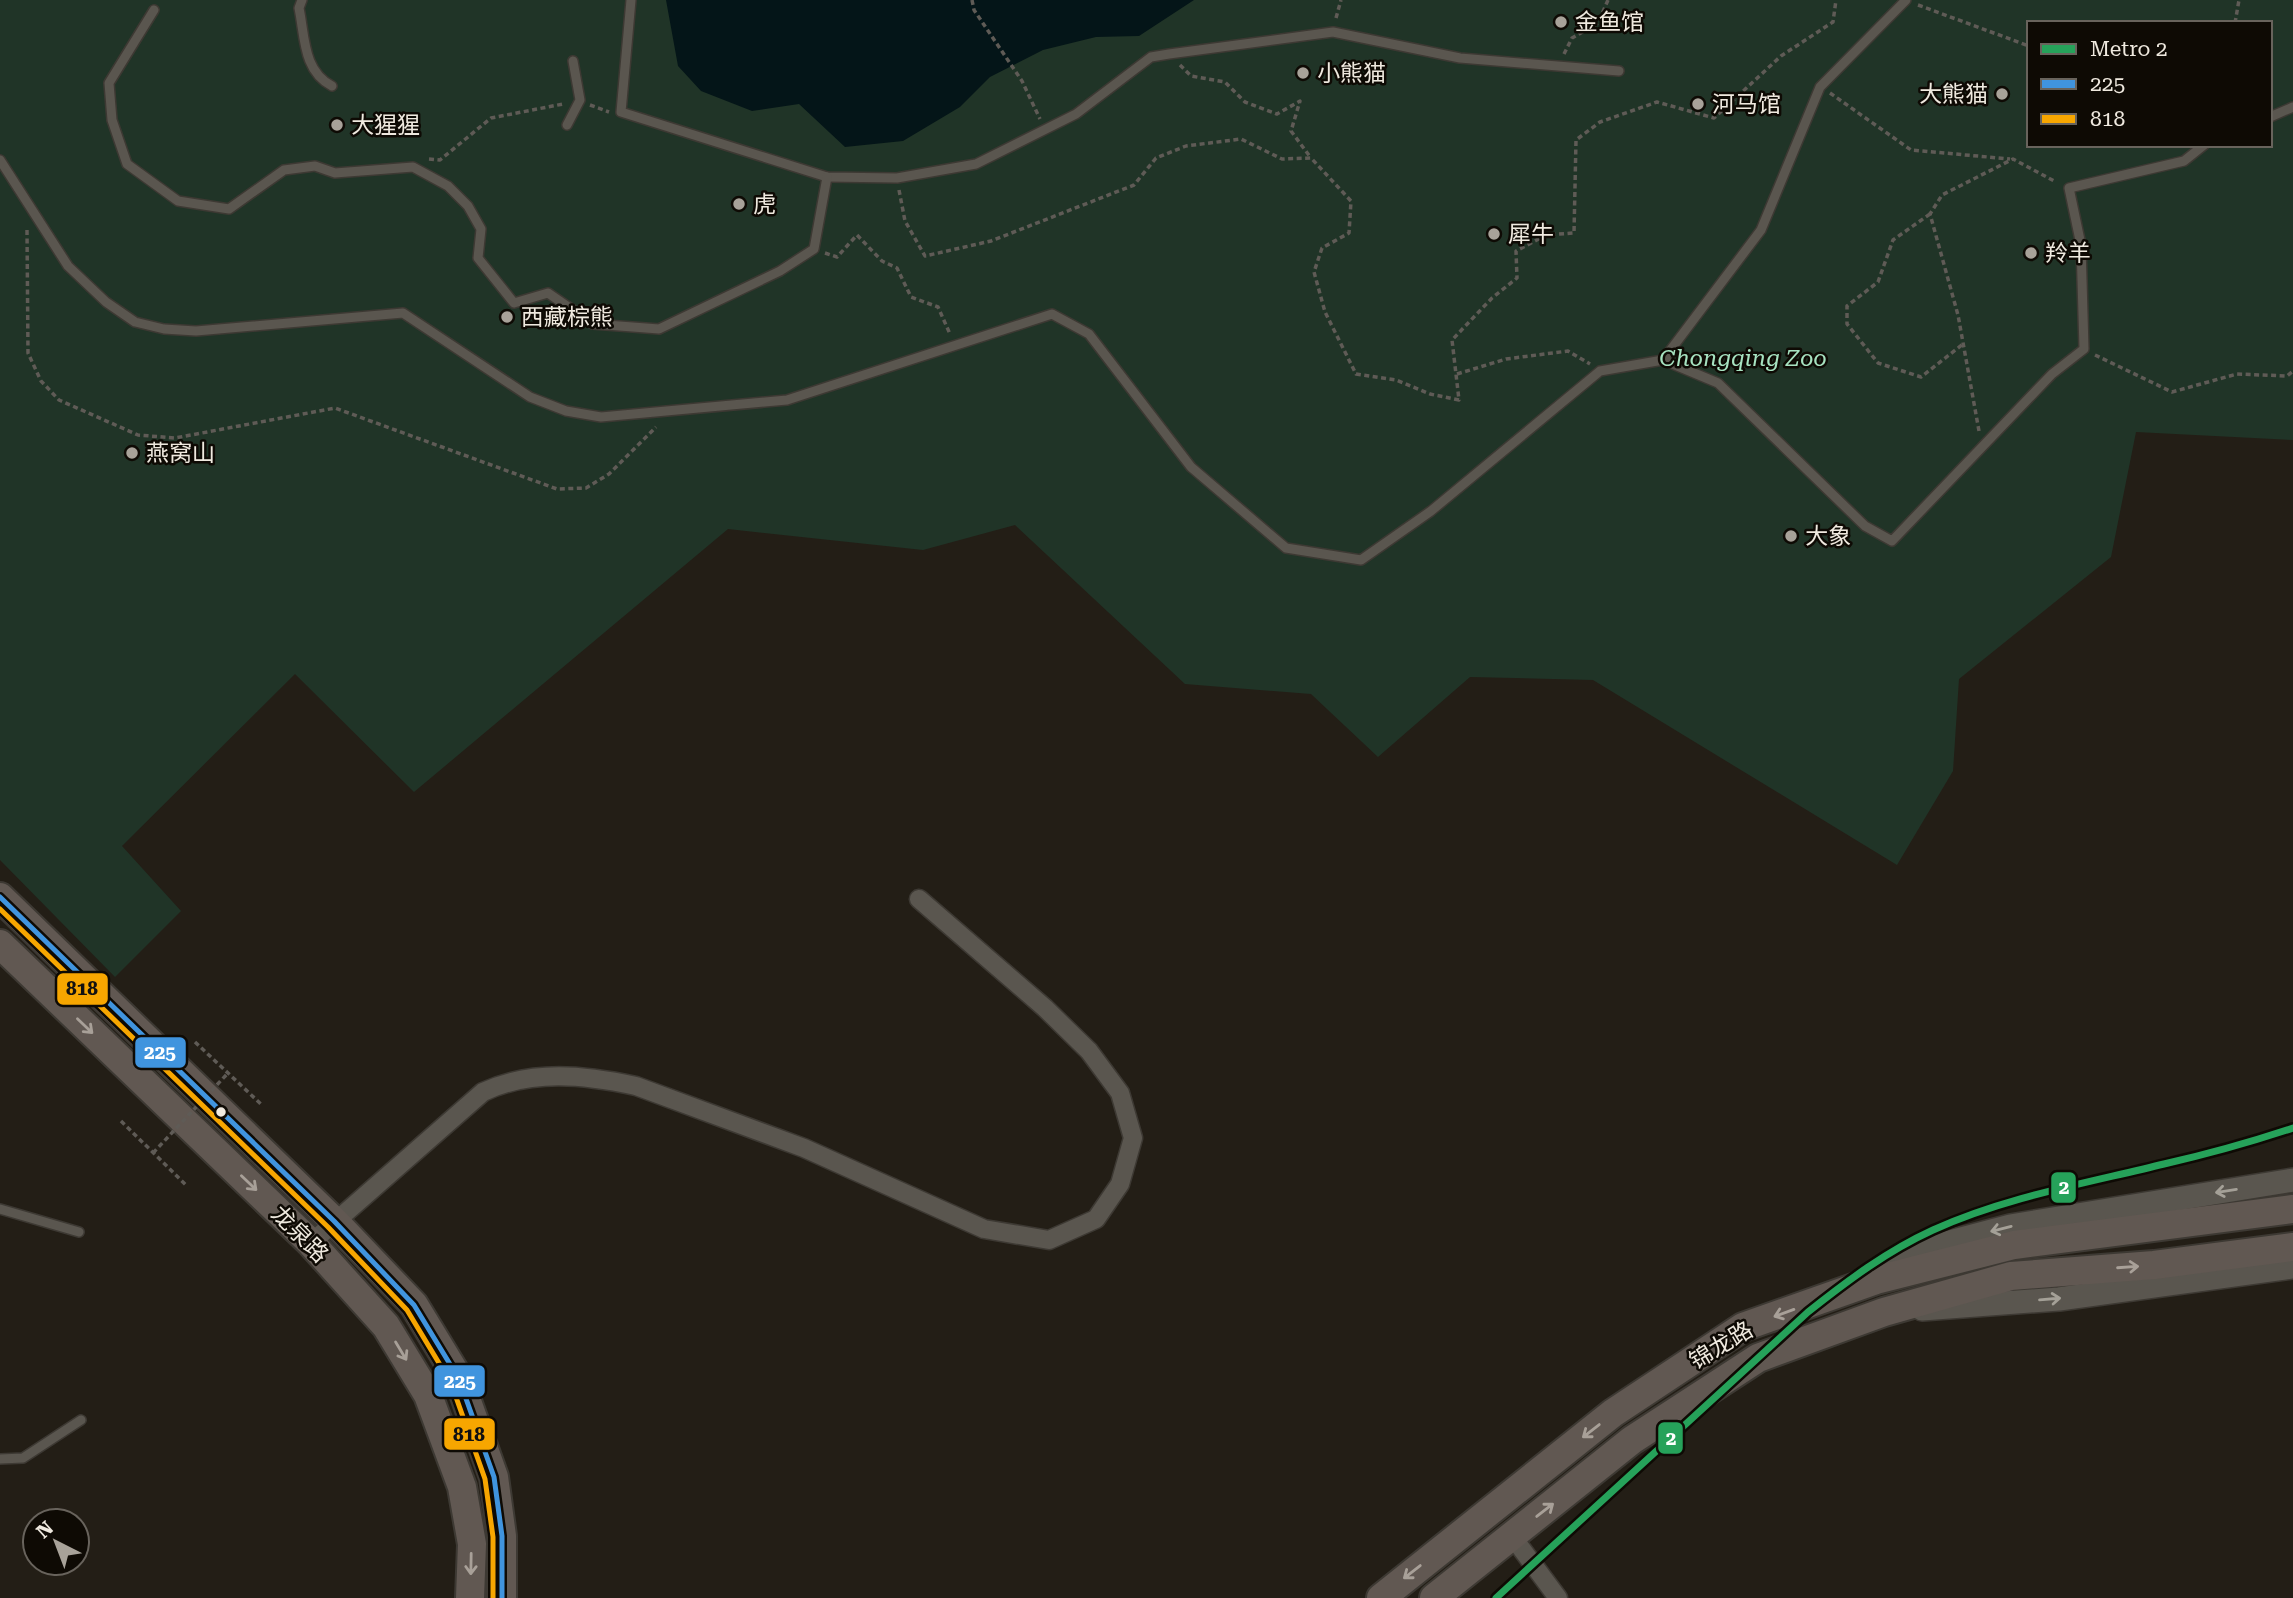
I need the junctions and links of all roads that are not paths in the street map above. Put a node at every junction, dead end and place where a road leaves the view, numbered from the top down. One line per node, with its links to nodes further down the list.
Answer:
1 (302, 0): 7 (lane)
2 (631, 0): 13 (lane)
3 (1906, 0): 14 (lane)
4 (155, 10): 13 (lane)
5 (573, 61): 10 (lane)
6 (1619, 71): 13 (lane)
7 (332, 86)
8 (2293, 107): 9 (lane)
9 (2272, 116)
10 (567, 125)
11 (2202, 147): 14 (lane)
12 (0, 160): 14 (lane)
13 (827, 177)
14 (1663, 360)
15 (0, 897): 21 (main road, 龙泉路)
16 (919, 899): 21 (street)
17 (0, 944): 23 (main road, 龙泉路, one-way to 23)
18 (2293, 1180): 26 (street, one-way to 26)
19 (0, 1209): 22 (lane)
20 (2293, 1209): 26 (main road, 锦龙路)
21 (334, 1221): 23 (street); 32 (main road, 龙泉路)
22 (79, 1232)
23 (311, 1243): 31 (main road, 龙泉路, one-way to 31)
24 (2293, 1247): 27 (main road, 锦龙路, one-way to 24)
25 (2293, 1266): 27 (street, one-way to 25)
26 (1876, 1280): 33 (main road, 锦龙路, one-way to 33)
27 (1884, 1312): 30 (main road, 锦龙路, one-way to 27)
28 (81, 1420): 29 (lane)
29 (0, 1459)
30 (1512, 1536): 34 (main road, 锦龙路); 35 (street)
31 (470, 1598)
32 (502, 1598)
33 (1381, 1598)
34 (1434, 1598)
35 (1558, 1598)

